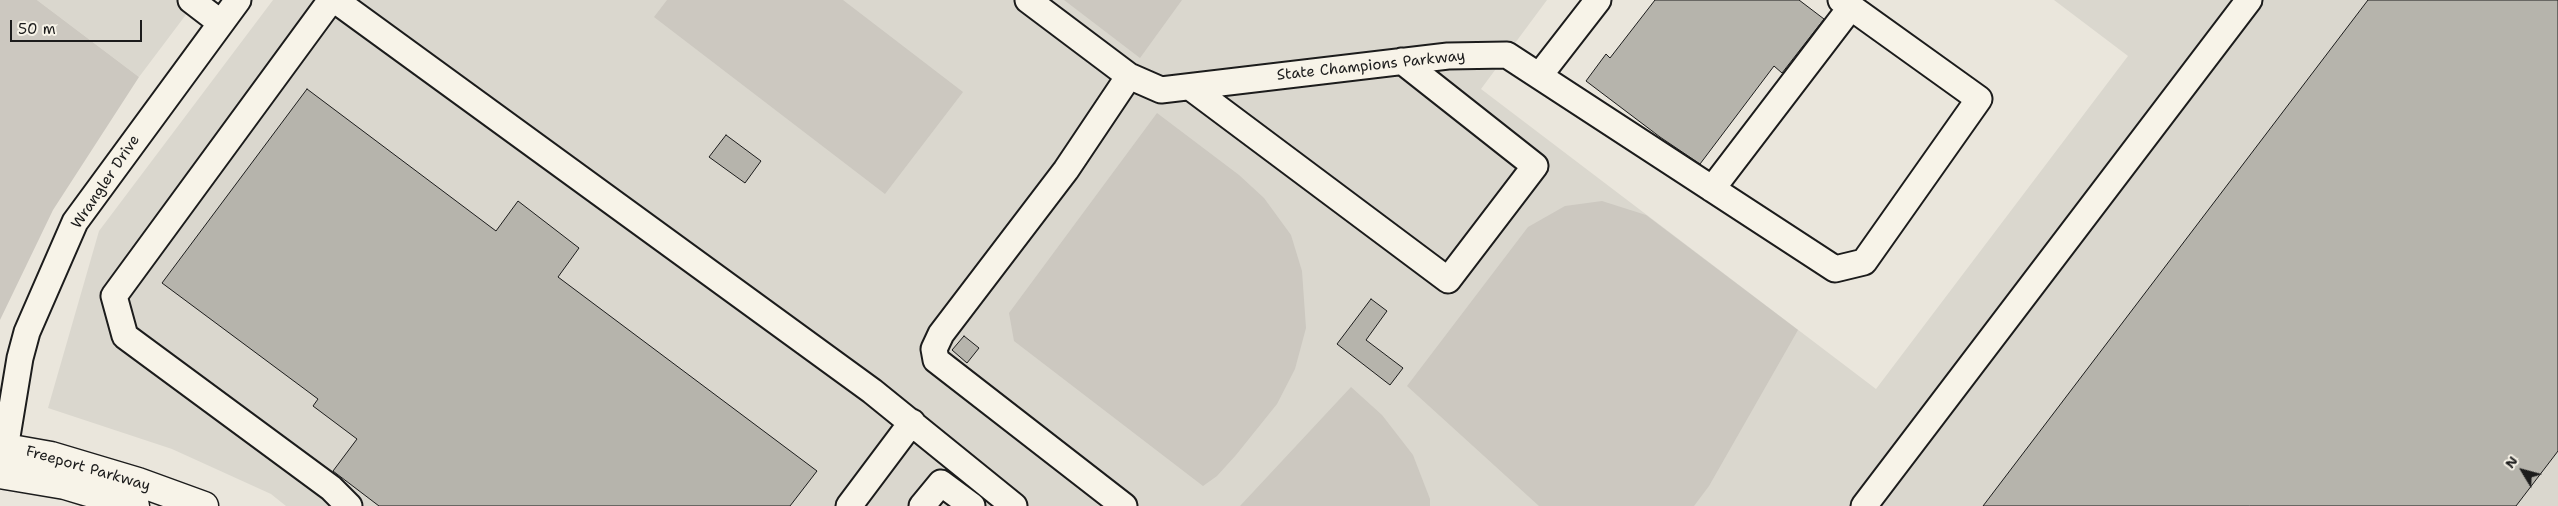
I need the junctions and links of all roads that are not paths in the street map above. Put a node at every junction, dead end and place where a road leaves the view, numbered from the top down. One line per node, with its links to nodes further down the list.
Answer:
1 (191, 0): 9 (street)
2 (238, 0): 9 (street, Wrangler Drive)
3 (331, 0): 20 (street)
4 (335, 0): 15 (street)
5 (1028, 0): 11 (street, State Champions Parkway)
6 (1598, 0): 12 (street)
7 (2249, 0): 26 (street)
8 (1846, 4): 14 (street); 14 (street, State Champions Parkway)
9 (221, 23): 16 (street, Wrangler Drive)
10 (1402, 61): 12 (street, State Champions Parkway); 13 (street, State Champions Parkway); 13 (street)
11 (1130, 76): 13 (street, State Champions Parkway); 25 (street)
12 (1539, 76): 14 (street, State Champions Parkway)
13 (1190, 87)
14 (1709, 187)
15 (912, 422): 21 (street); 24 (street)
16 (3, 447): 17 (street, Wrangler Drive); 19 (main road, Freeport Parkway)
17 (0, 477): 18 (main road, Freeport Parkway)
18 (134, 506)
19 (204, 506)
20 (349, 506)
21 (849, 506)
22 (922, 506): 23 (street)
23 (972, 506)
24 (1014, 506)
25 (1124, 506)
26 (1864, 506)

